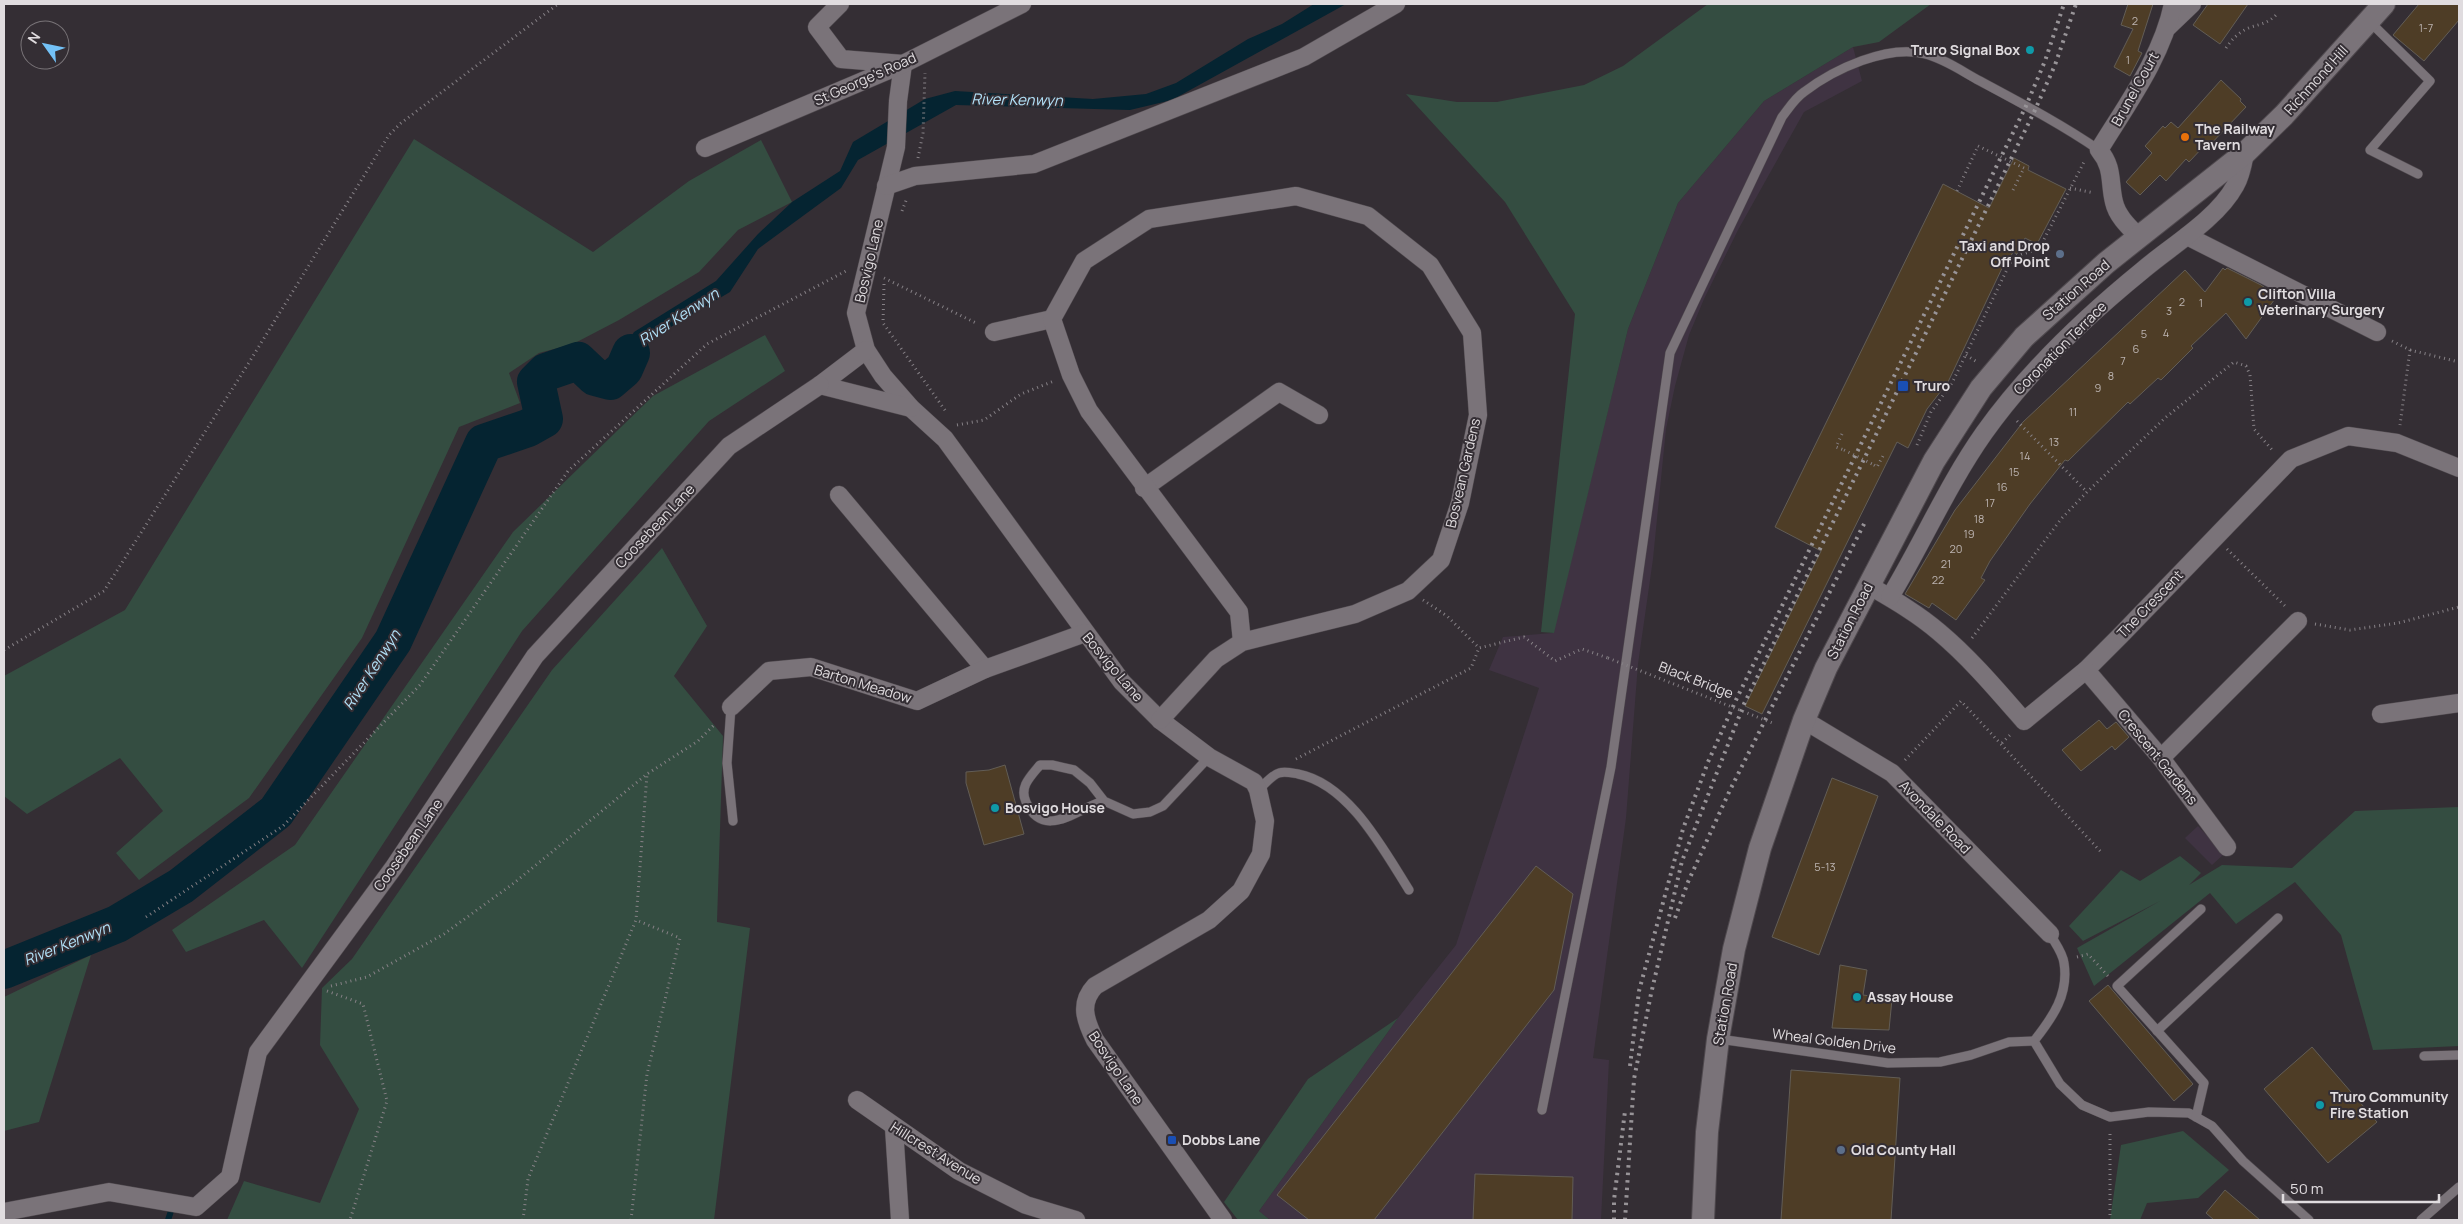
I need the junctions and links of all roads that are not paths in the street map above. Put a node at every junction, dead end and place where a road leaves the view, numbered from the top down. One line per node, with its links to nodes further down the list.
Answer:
1 (840, 4): 9 (street)
2 (1022, 4): 9 (street, St George's Road)
3 (1396, 4): 14 (street)
4 (2173, 4): 8 (street, Brunel Court)
5 (2192, 4): 8 (street, Brunel Court)
6 (2384, 4): 7 (street, Richmond Hill)
7 (2369, 21): 12 (street, Richmond Hill); 13 (lane)
8 (2168, 27): 11 (street, Brunel Court)
9 (903, 64): 10 (street, St George's Road); 14 (street, Bosvigo Lane)
10 (705, 148)
11 (2099, 150): 16 (street); 55 (lane)
12 (2245, 154): 15 (street, Coronation Terrace); 16 (street, Station Road)
13 (2418, 174)
14 (886, 186): 20 (street, Bosvigo Lane)
15 (2187, 236): 19 (street); 28 (street, Coronation Terrace)
16 (2139, 237): 27 (street, Station Road)
17 (1052, 319): 18 (street); 25 (street); 31 (street, Bosvean Gardens)
18 (994, 332)
19 (2377, 332)
20 (866, 350): 21 (street, Coosebean Lane); 22 (street, Bosvigo Lane)
21 (820, 385): 22 (street); 59 (street, Coosebean Lane)
22 (911, 408): 30 (street, Bosvigo Lane)
23 (1319, 415): 25 (street)
24 (2459, 468): 33 (street, The Crescent)
25 (1144, 488): 31 (street)
26 (839, 494): 32 (street)
27 (1868, 584): 28 (street, The Crescent); 38 (street, Station Road)
28 (1890, 597): 33 (street, The Crescent)
29 (2298, 621): 40 (street)
30 (1085, 633): 32 (street, Barton Meadow); 37 (street, Bosvigo Lane)
31 (1242, 642): 37 (street, Bosvean Gardens)
32 (985, 669): 35 (street, Barton Meadow)
33 (2086, 670): 40 (street, Crescent Gardens)
34 (2459, 704): 36 (street)
35 (731, 707): 43 (lane)
36 (2381, 714)
37 (1160, 720): 39 (street, Bosvigo Lane)
38 (1804, 720): 48 (street, Avondale Road); 50 (street, Station Road)
39 (1209, 757): 41 (street, Bosvigo Lane); 42 (lane)
40 (2161, 758): 44 (street, Crescent Gardens)
41 (1258, 790): 45 (lane); 62 (street, Bosvigo Lane)
42 (1104, 801): 42 (lane)
43 (732, 821)
44 (2227, 847)
45 (1409, 890)
46 (2200, 909): 49 (lane)
47 (2278, 918): 49 (lane)
48 (2050, 934): 51 (lane)
49 (2157, 1031): 56 (lane)
50 (1718, 1039): 51 (lane, Wheal Golden Drive); 63 (street, Station Road)
51 (2034, 1041): 56 (lane)
52 (2459, 1055): 53 (lane)
53 (2424, 1056)
54 (857, 1100): 57 (street, Hillcrest Avenue)
55 (1542, 1110)
56 (2196, 1117): 64 (lane)
57 (894, 1128): 60 (street); 61 (street, Hillcrest Avenue)
58 (2459, 1187): 65 (lane)
59 (4, 1212)
60 (900, 1220)
61 (1076, 1220)
62 (1223, 1220)
63 (1704, 1220)
64 (2309, 1220)
65 (2420, 1220)

